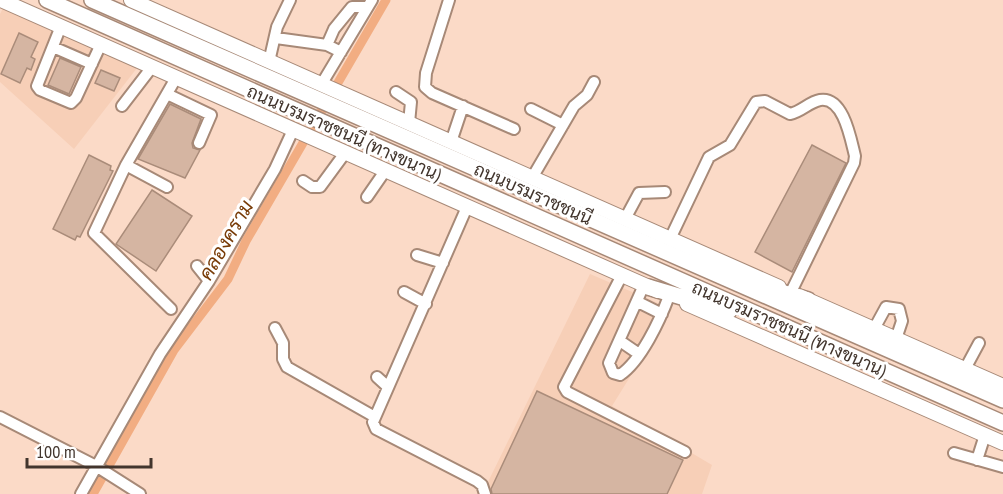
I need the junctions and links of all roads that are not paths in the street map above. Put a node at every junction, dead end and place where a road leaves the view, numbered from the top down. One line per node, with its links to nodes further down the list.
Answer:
1 (1, 0): 8 (main road, ถนนบรมราชชนนี (ทางขนาน))
2 (47, 0): 57 (highway, ถนนบรมราชชนนี)
3 (92, 0): 19 (highway, ถนนบรมราชชนนี)
4 (131, 0): 14 (main road, ถนนบรมราชชนนี (ทางขนาน))
5 (290, 0): 9 (street)
6 (449, 0): 23 (street)
7 (369, 4): 11 (street); 13 (street)
8 (61, 26): 10 (main road, ถนนบรมราชชนนี (ทางขนาน)); 12 (street)
9 (276, 38): 11 (street); 14 (street)
10 (101, 44): 15 (street); 16 (main road, ถนนบรมราชชนนี (ทางขนาน))
11 (327, 45): 13 (street)
12 (53, 47): 15 (street); 15 (street)
13 (341, 52): 19 (street)
14 (269, 62): 19 (main road, ถนนบรมราชชนนี (ทางขนาน))
15 (92, 64)
16 (152, 67): 17 (main road, ถนนบรมราชชนนี (ทางขนาน)); 22 (street)
17 (176, 78): 21 (street); 28 (main road, ถนนบรมราชชนนี (ทางขนาน))
18 (594, 82): 26 (street)
19 (319, 89): 25 (main road, ถนนบรมราชชนนี (ทางขนาน)); 43 (highway, ถนนบรมราชชนนี)
20 (396, 92): 25 (street)
21 (167, 94): 30 (street); 32 (street)
22 (122, 106)
23 (464, 106): 27 (street); 29 (street)
24 (531, 109): 26 (street)
25 (409, 123): 29 (main road, ถนนบรมราชชนนี (ทางขนาน))
26 (563, 125): 34 (street)
27 (514, 129)
28 (294, 131): 31 (main road, ถนนบรมราชชนนี (ทางขนาน)); 47 (street)
29 (451, 142): 34 (main road, ถนนบรมราชชนนี (ทางขนาน))
30 (199, 143)
31 (345, 153): 33 (main road, ถนนบรมราชชนนี (ทางขนาน)); 35 (street)
32 (126, 165): 36 (street); 55 (street)
33 (385, 171): 38 (street); 39 (main road, ถนนบรมราชชนนี (ทางขนาน))
34 (532, 178): 40 (main road, ถนนบรมราชชนนี (ทางขนาน))
35 (303, 181)
36 (167, 187)
37 (664, 192): 40 (street)
38 (367, 197)
39 (467, 207): 44 (street); 46 (main road, ถนนบรมราชชนนี (ทางขนาน))
40 (625, 219): 41 (main road, ถนนบรมราชชนนี (ทางขนาน))
41 (670, 239): 50 (main road, ถนนบรมราชชนนี (ทางขนาน)); 50 (street)
42 (417, 255): 44 (street)
43 (681, 260): 52 (highway); 68 (highway, ถนนบรมราชชนนี)
44 (444, 263): 54 (street)
45 (197, 266): 47 (street)
46 (622, 275): 48 (main road, ถนนบรมราชชนนี (ทางขนาน)); 74 (street)
47 (209, 281): 78 (street)
48 (646, 286): 51 (main road, ถนนบรมราชชนนี (ทางขนาน)); 53 (street); 57 (highway)
49 (404, 292): 54 (street)
50 (791, 292): 52 (main road, ถนนบรมราชชนนี (ทางขนาน))
51 (669, 296): 56 (street); 72 (main road, ถนนบรมราชชนนี (ทางขนาน))
52 (808, 300): 59 (main road, ถนนบรมราชชนนี (ทางขนาน))
53 (638, 303): 56 (street); 61 (street)
54 (426, 304): 67 (street)
55 (171, 309)
56 (662, 314): 63 (street)
57 (781, 325): 71 (highway, ถนนบรมราชชนนี)
58 (275, 328): 70 (street)
59 (874, 329): 60 (main road, ถนนบรมราชชนนี (ทางขนาน)); 60 (street)
60 (896, 339): 64 (main road, ถนนบรมราชชนนี (ทางขนาน))
61 (620, 341): 63 (street); 63 (street)
62 (979, 343): 64 (street)
63 (639, 354)
64 (965, 369): 66 (main road, ถนนบรมราชชนนี (ทางขนาน))
65 (377, 377): 67 (street)
66 (1003, 386)
67 (388, 387): 70 (street)
68 (1003, 400)
69 (0, 417): 78 (street)
70 (375, 417): 81 (street)
71 (1003, 423)
72 (985, 435): 73 (main road, ถนนบรมราชชนนี (ทางขนาน)); 76 (street)
73 (1003, 443)
74 (685, 452)
75 (954, 453): 76 (street)
76 (977, 460): 77 (street)
77 (1003, 467)
78 (103, 470): 79 (street); 80 (street)
79 (81, 494)
80 (140, 494)
81 (485, 494)

